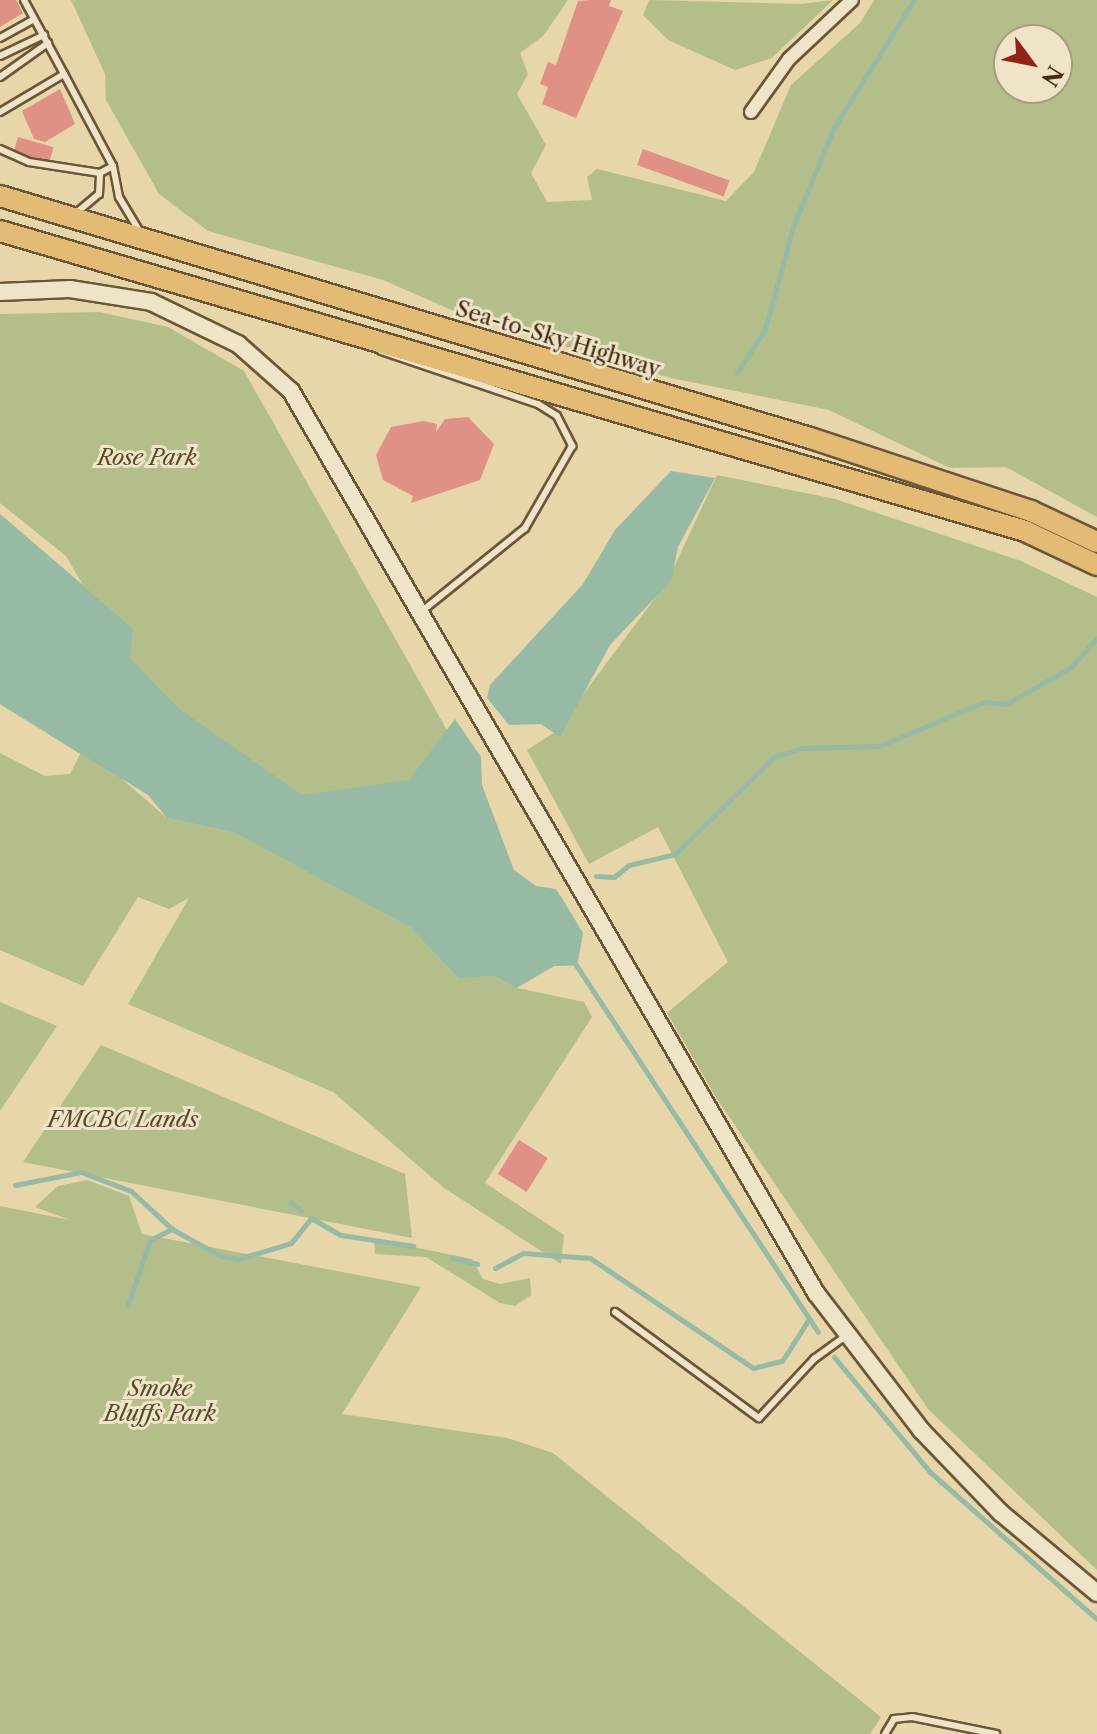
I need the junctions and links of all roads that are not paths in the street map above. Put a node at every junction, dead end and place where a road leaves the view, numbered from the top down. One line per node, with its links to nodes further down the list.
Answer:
1 (24, 0): 3 (lane)
2 (852, 0): 11 (street)
3 (34, 19): 4 (lane); 5 (lane)
4 (44, 35): 6 (lane); 7 (lane)
5 (0, 38)
6 (48, 43): 8 (lane); 9 (lane)
7 (0, 56)
8 (64, 74): 10 (lane); 13 (lane)
9 (0, 77)
10 (0, 112)
11 (751, 112)
12 (0, 149): 14 (lane)
13 (113, 166): 14 (lane); 18 (lane)
14 (100, 173): 16 (lane)
15 (0, 196): 16 (highway, Sea-to-Sky Highway)
16 (72, 217): 18 (highway, Sea-to-Sky Highway)
17 (0, 231): 20 (highway)
18 (150, 241): 21 (highway, Sea-to-Sky Highway)
19 (0, 292): 23 (street)
20 (343, 329): 22 (highway); 23 (lane)
21 (1097, 542)
22 (1097, 565)
23 (422, 611): 25 (street)
24 (615, 1312): 25 (lane)
25 (849, 1334): 26 (street)
26 (1097, 1593)
27 (885, 1734): 28 (lane)
28 (996, 1734)

